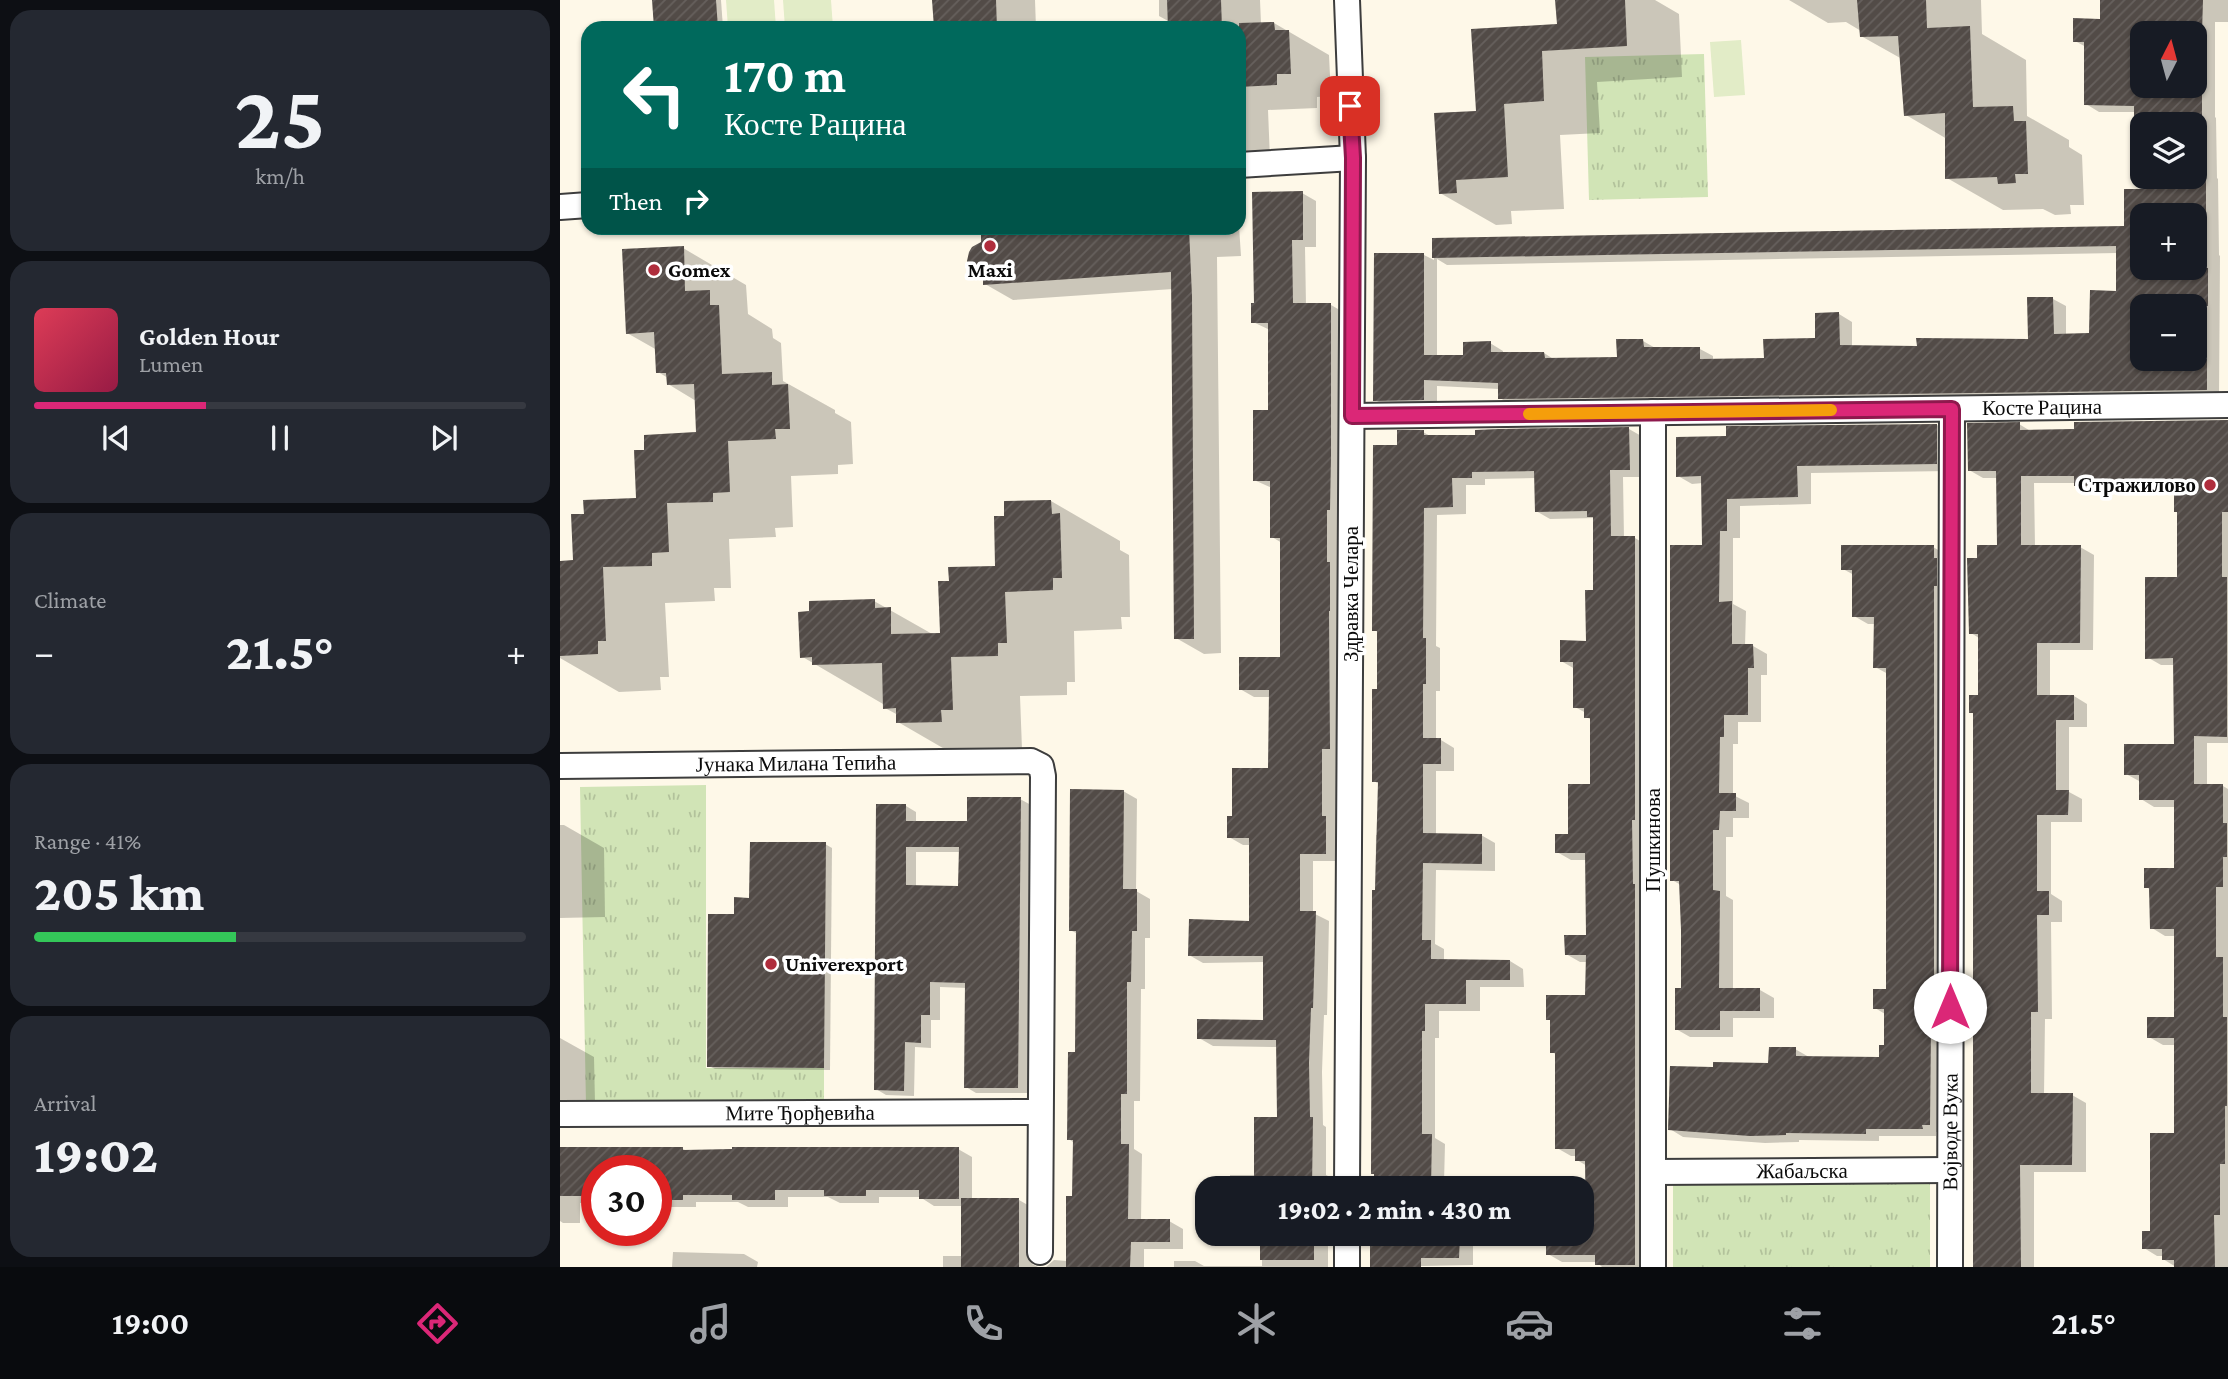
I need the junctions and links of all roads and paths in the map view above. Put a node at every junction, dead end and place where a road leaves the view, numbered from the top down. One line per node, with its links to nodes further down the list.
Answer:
1 (1347, 0): 2 (street, Здравка Челара)
2 (1353, 158): 3 (street); 9 (street, Здравка Челара)
3 (1246, 165)
4 (581, 206): 5 (street)
5 (560, 207)
6 (2228, 405): 7 (street, Косте Рацина)
7 (1952, 409): 8 (street, Косте Рацина); 13 (street, Војводе Вука)
8 (1653, 412): 9 (street, Косте Рацина); 14 (street, Пушкинова)
9 (1352, 416): 15 (street, Здравка Челара)
10 (560, 766): 11 (street, Јунака Милана Тепића)
11 (1040, 1112): 12 (street, Мите Ђорђевића); 17 (street)
12 (560, 1114)
13 (1949, 1170): 14 (street, Жабаљска); 20 (street, Војводе Вука)
14 (1653, 1172): 19 (street, Пушкинова)
15 (1347, 1176)
16 (1347, 1246): 18 (street)
17 (1040, 1252)
18 (1347, 1267)
19 (1653, 1267)
20 (1950, 1267)

